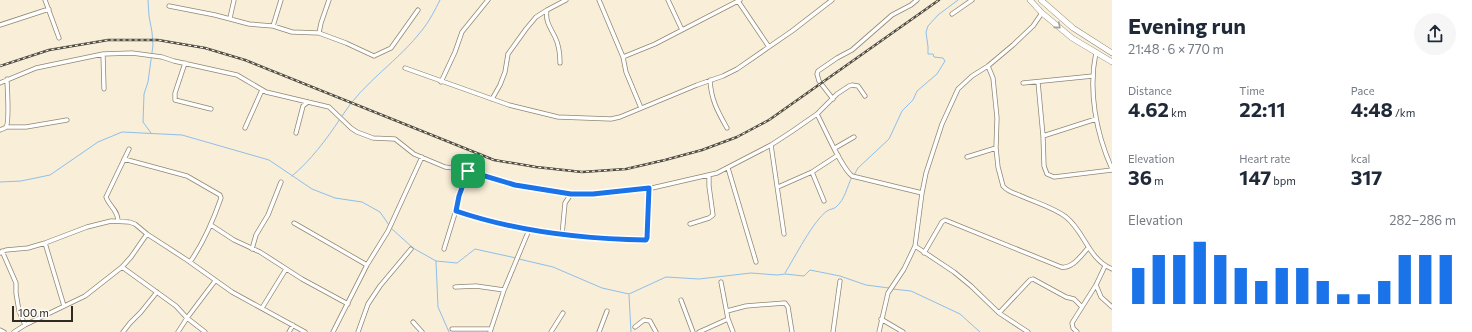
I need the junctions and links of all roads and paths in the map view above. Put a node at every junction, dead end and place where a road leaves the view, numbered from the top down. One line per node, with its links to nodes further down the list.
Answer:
1 (45, 0): 17 (street)
2 (234, 0): 22 (street)
3 (281, 0): 24 (street)
4 (330, 0): 26 (street)
5 (488, 0): 41 (street)
6 (566, 0): 19 (street)
7 (599, 0): 32 (street)
8 (668, 0): 25 (street)
9 (832, 0): 28 (street)
10 (917, 0): 49 (street)
11 (972, 0): 21 (street)
12 (1030, 0): 20 (main road)
13 (1041, 0): 15 (main road)
14 (739, 1): 25 (street); 28 (street)
15 (1048, 2): 30 (main road)
16 (169, 6): 22 (street)
17 (49, 9): 23 (street); 27 (street)
18 (418, 10): 26 (street)
19 (547, 10): 35 (street); 48 (street)
20 (1042, 13): 29 (main road, one-way to 29); 36 (street)
21 (952, 14)
22 (230, 18): 24 (street)
23 (0, 26)
24 (273, 26): 26 (street)
25 (682, 30): 32 (street)
26 (319, 34)
27 (59, 38)
28 (769, 47): 40 (street)
29 (1096, 52): 33 (main road); 38 (street)
30 (1112, 53)
31 (103, 54): 34 (street); 39 (street); 45 (street)
32 (623, 57): 51 (street)
33 (1112, 62)
34 (185, 63): 46 (street); 52 (street)
35 (560, 63)
36 (988, 66): 65 (street); 79 (street)
37 (405, 68): 41 (street)
38 (1093, 76): 42 (street); 54 (street)
39 (6, 79): 43 (street); 56 (street)
40 (710, 80): 51 (street); 58 (street)
41 (441, 82): 48 (street)
42 (1038, 82): 44 (street); 61 (street)
43 (0, 83)
44 (1023, 83)
45 (104, 89)
46 (262, 90): 50 (street); 57 (street)
47 (865, 96): 49 (street)
48 (492, 99): 51 (street)
49 (833, 99): 53 (street)
50 (308, 102): 60 (street); 68 (street)
51 (641, 108)
52 (211, 109)
53 (817, 114): 63 (street); 64 (street)
54 (1096, 119): 61 (street); 72 (street)
55 (67, 120): 56 (street)
56 (6, 127): 59 (street)
57 (245, 128)
58 (727, 128)
59 (0, 130)
60 (296, 134)
61 (1043, 136): 72 (street)
62 (854, 137): 64 (street)
63 (770, 145): 71 (street); 77 (street)
64 (835, 148): 67 (street)
65 (996, 148): 69 (street); 93 (street)
66 (129, 149): 70 (street)
67 (838, 155): 74 (street); 79 (street)
68 (422, 157): 73 (street); 101 (street)
69 (967, 157)
70 (124, 159): 83 (street); 86 (street)
71 (728, 168): 75 (street); 100 (street)
72 (1112, 170)
73 (468, 171): 80 (street); 82 (street)
74 (812, 172): 77 (street); 81 (street)
75 (710, 176): 78 (street); 85 (street)
76 (281, 182): 94 (street)
77 (778, 187): 89 (street)
78 (649, 188): 80 (street); 90 (street)
79 (922, 193): 92 (street)
80 (571, 194): 90 (street)
81 (824, 200)
82 (456, 211): 87 (street); 96 (street)
83 (118, 221): 88 (street); 91 (street)
84 (294, 223): 101 (street)
85 (690, 224)
86 (212, 225): 94 (street); 99 (street)
87 (528, 230): 90 (street); 111 (street)
88 (147, 234): 99 (street); 103 (street)
89 (784, 234)
90 (562, 235)
91 (45, 243): 97 (street); 115 (street)
92 (915, 246): 98 (street); 125 (street)
93 (1088, 248): 98 (street); 102 (street)
94 (252, 249): 104 (street)
95 (411, 249): 141 (street)
96 (444, 249)
97 (1, 252): 127 (street)
98 (924, 253): 121 (street)
99 (190, 262): 106 (street)
100 (756, 262)
101 (368, 265): 114 (street)
102 (1105, 266): 105 (street); 109 (street)
103 (122, 268): 112 (street); 115 (street)
104 (286, 269): 114 (street); 118 (street)
105 (1112, 269)
106 (215, 281): 118 (street); 123 (street)
107 (840, 281): 150 (street)
108 (721, 282): 120 (street)
109 (1096, 285): 116 (street); 117 (street)
110 (455, 287): 111 (street)
111 (504, 290): 132 (street)
112 (157, 292): 123 (street); 135 (street)
113 (681, 300): 146 (street)
114 (348, 304): 140 (street)
115 (64, 306): 127 (street)
116 (1082, 307): 121 (street); 154 (street)
117 (1112, 307)
118 (262, 308): 128 (street)
119 (607, 311): 144 (street)
120 (726, 311): 124 (street); 149 (street)
121 (999, 313): 153 (street)
122 (563, 314): 143 (street)
123 (187, 318): 136 (street); 137 (street)
124 (728, 319): 147 (street); 148 (street)
125 (881, 319): 151 (street); 152 (street)
126 (413, 322): 142 (street)
127 (26, 325): 134 (street)
128 (293, 325): 138 (street); 139 (street)
129 (635, 327): 145 (street)
130 (452, 329): 132 (street)
131 (0, 330): 133 (street)
132 (490, 331)
133 (4, 332)
134 (14, 332)
135 (122, 332)
136 (178, 332)
137 (205, 332)
138 (289, 332)
139 (305, 332)
140 (333, 332)
141 (358, 332)
142 (422, 332)
143 (551, 332)
144 (598, 332)
145 (656, 332)
146 (693, 332)
147 (699, 332)
148 (732, 332)
149 (792, 332)
150 (833, 332)
151 (878, 332)
152 (903, 332)
153 (1028, 332)
154 (1077, 332)

